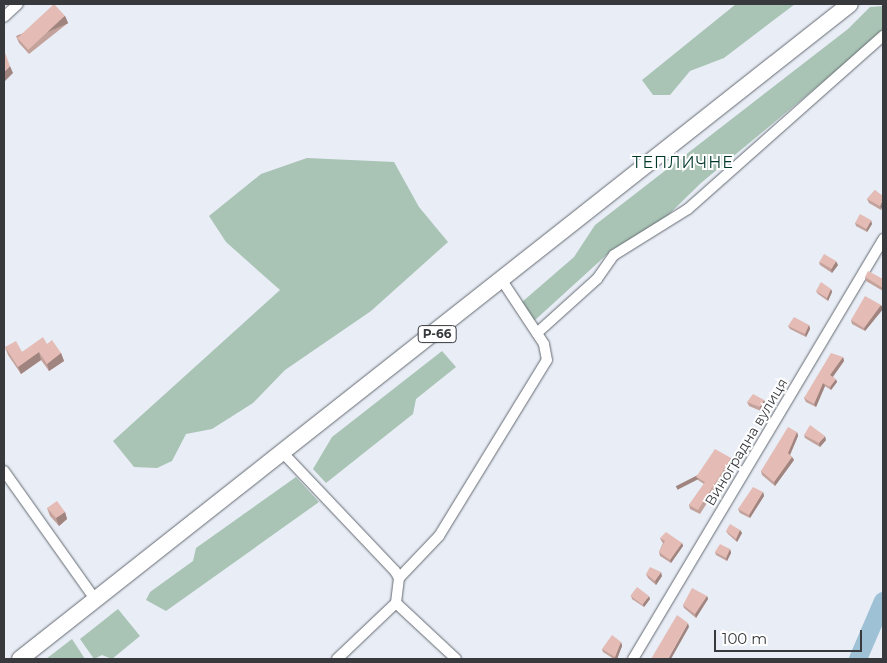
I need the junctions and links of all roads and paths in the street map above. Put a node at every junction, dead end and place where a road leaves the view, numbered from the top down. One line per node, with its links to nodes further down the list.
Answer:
1 (18, 4): 3 (street)
2 (850, 4): 6 (main road, Р-66)
3 (4, 17)
4 (883, 36): 7 (street)
5 (883, 238): 16 (street, Виноградна вулиця)
6 (503, 282): 7 (street); 8 (main road, Р-66)
7 (537, 333): 10 (street)
8 (283, 453): 10 (street); 11 (main road, Р-66)
9 (4, 471): 11 (street)
10 (399, 578): 12 (street)
11 (95, 599): 13 (main road, Р-66)
12 (396, 603): 14 (street); 15 (street)
13 (20, 659)
14 (337, 659)
15 (456, 659)
16 (633, 659)

